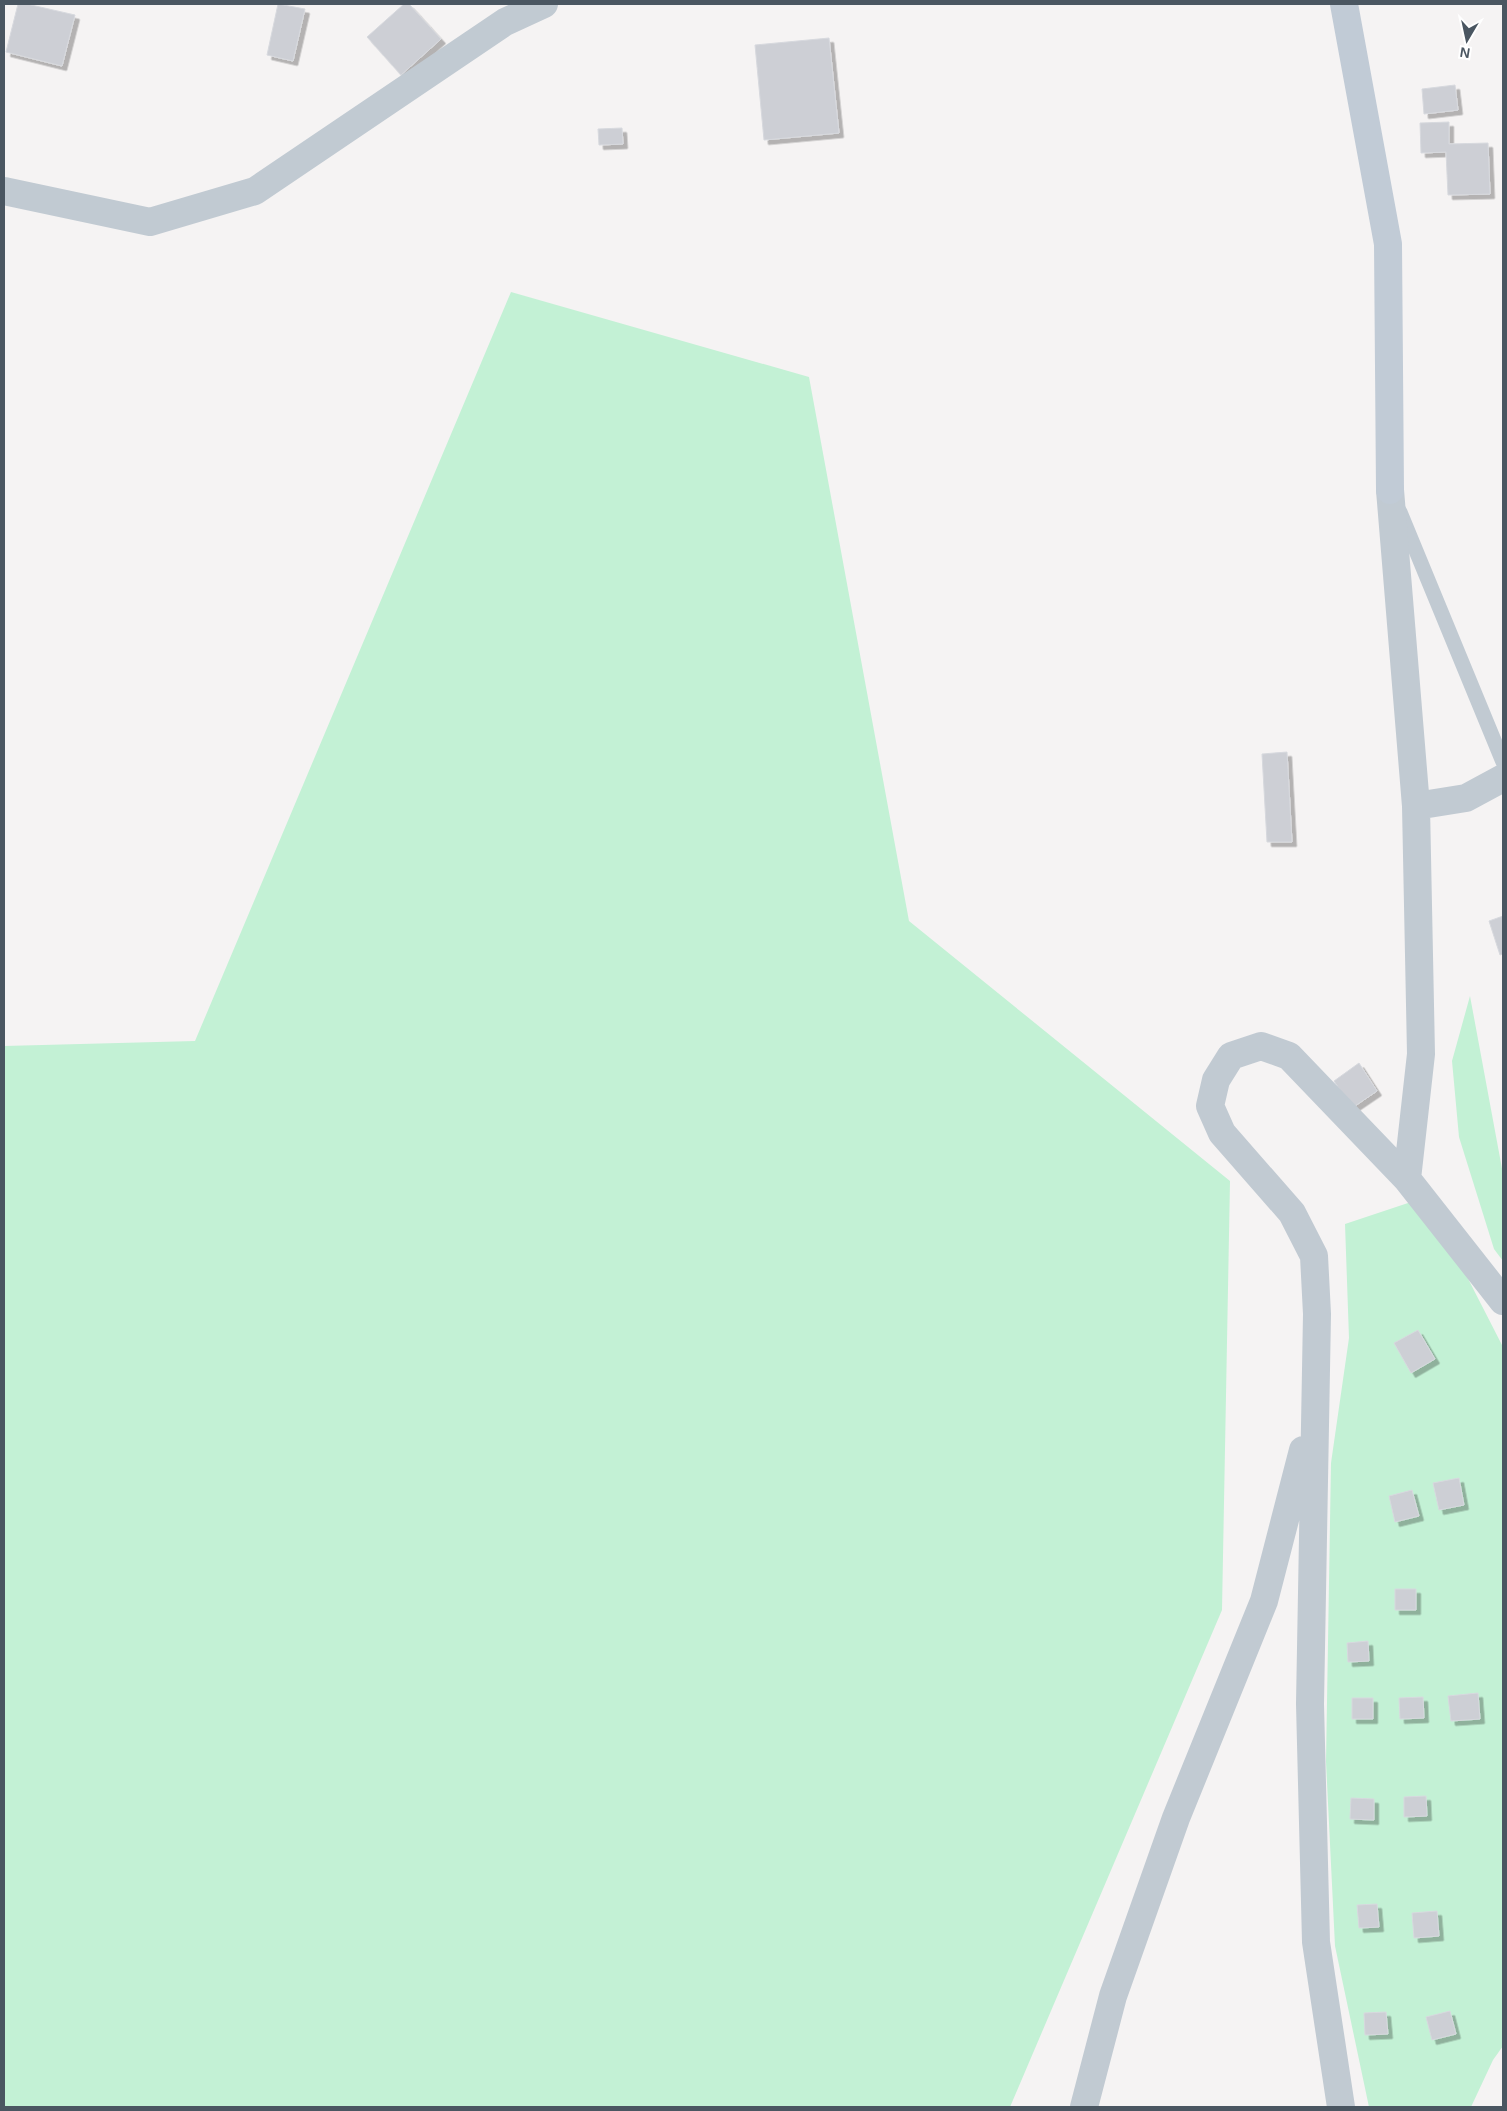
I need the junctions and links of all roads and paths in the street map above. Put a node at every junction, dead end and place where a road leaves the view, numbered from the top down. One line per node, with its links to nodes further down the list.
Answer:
1 (544, 4): 3 (street)
2 (1344, 4): 4 (street)
3 (4, 191)
4 (1390, 490): 5 (lane); 7 (street)
5 (1503, 762)
6 (1503, 778): 7 (street)
7 (1416, 806): 8 (street)
8 (1407, 1179): 9 (street); 10 (street)
9 (1503, 1301)
10 (1314, 1408): 11 (street); 12 (street)
11 (1084, 2107)
12 (1341, 2107)

